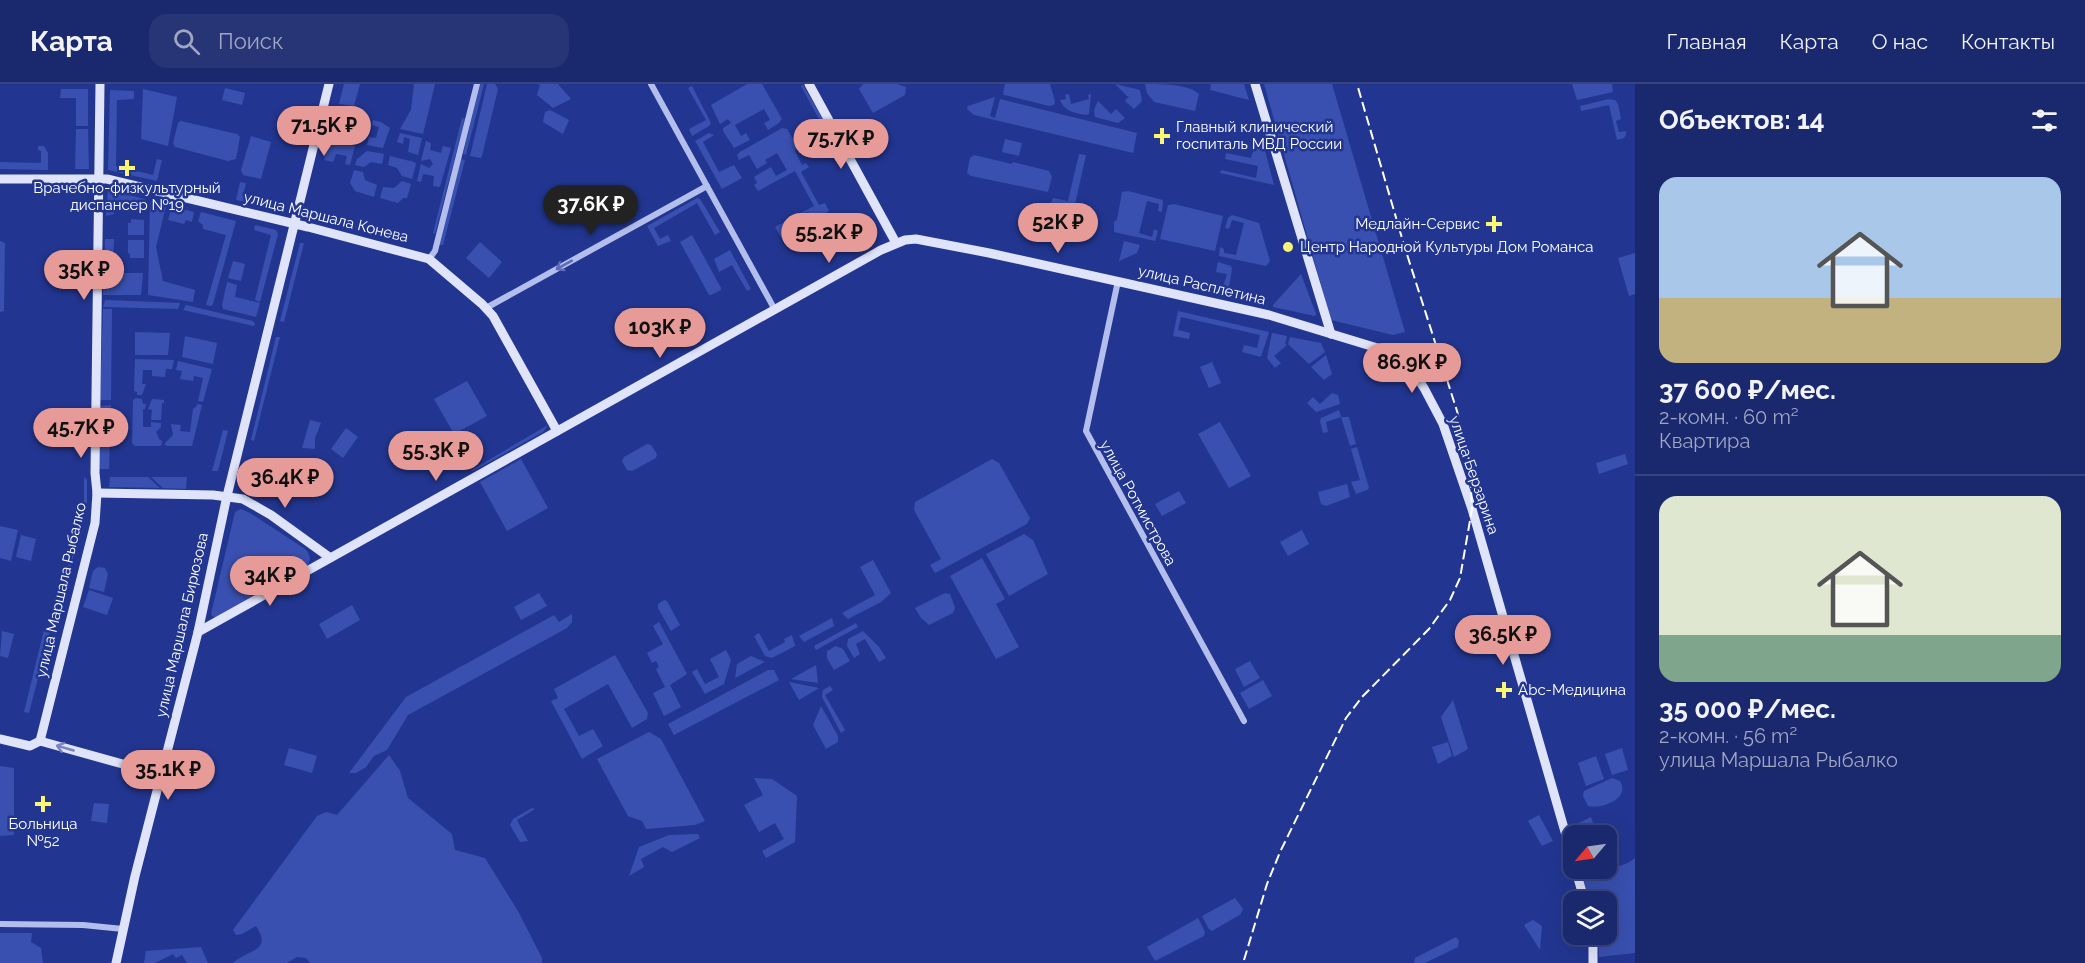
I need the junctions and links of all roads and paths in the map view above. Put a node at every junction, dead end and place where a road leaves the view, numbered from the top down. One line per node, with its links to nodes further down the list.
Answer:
1 (100, 84): 8 (street, улица Маршала Рыбалко)
2 (329, 84): 10 (street, улица Маршала Бирюзова)
3 (477, 84): 12 (street)
4 (651, 84): 9 (street)
5 (808, 84): 11 (street)
6 (1255, 84): 16 (street)
7 (0, 179): 8 (street, улица Маршала Конева)
8 (99, 180): 10 (street, улица Маршала Конева); 18 (street, улица Маршала Рыбалко)
9 (707, 186): 14 (street, one-way to 14); 15 (street)
10 (294, 224): 12 (street, улица Маршала Конева); 19 (street, улица Маршала Бирюзова)
11 (896, 243): 13 (street, улица Расплетина); 15 (street, улица Расплетина)
12 (429, 259): 14 (street, улица Маршала Конева)
13 (1118, 281): 16 (street, улица Расплетина); 22 (street, улица Ротмистрова)
14 (486, 308): 17 (street, улица Маршала Конева)
15 (775, 310): 17 (street, улица Расплетина)
16 (1331, 334): 26 (street, улица Берзарина)
17 (557, 431): 20 (street, улица Расплетина)
18 (97, 493): 19 (street); 24 (street, улица Маршала Рыбалко)
19 (227, 496): 20 (street); 21 (street, улица Маршала Бирюзова)
20 (329, 557): 21 (street, улица Расплетина)
21 (198, 632): 25 (street, улица Маршала Бирюзова)
22 (1244, 721)
23 (0, 739): 24 (street)
24 (40, 741): 25 (street, one-way to 24)
25 (162, 775): 28 (street, улица Маршала Бирюзова)
26 (1563, 825)
27 (0, 924): 28 (street)
28 (123, 929): 30 (street, улица Маршала Бирюзова)
29 (1593, 945): 31 (street)
30 (116, 963)
31 (1593, 963)

